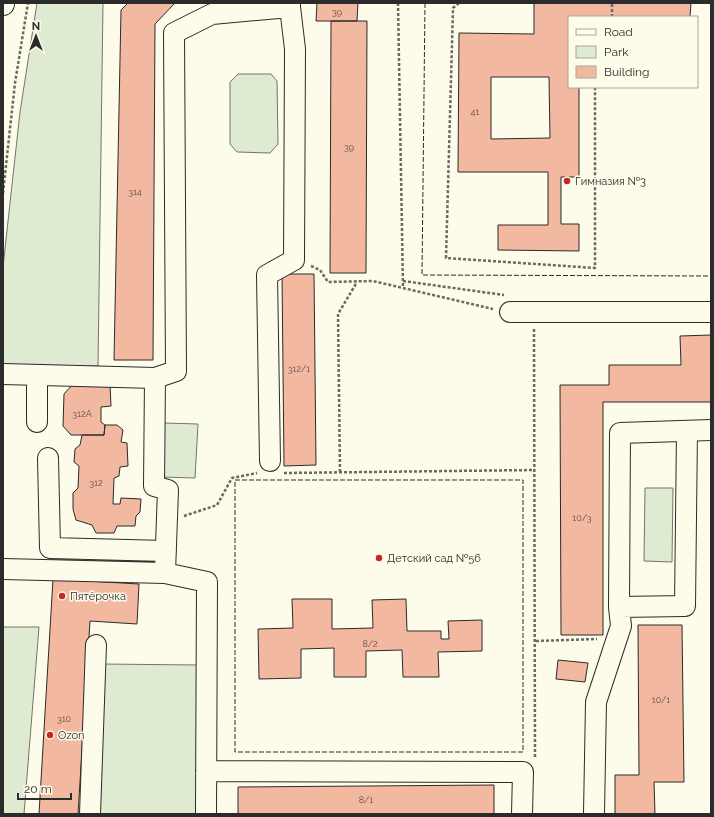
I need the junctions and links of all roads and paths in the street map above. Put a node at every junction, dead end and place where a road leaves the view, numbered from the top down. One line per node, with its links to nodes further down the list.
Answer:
1 (28, 3): 8 (path)
2 (398, 3): 11 (path)
3 (459, 3): 7 (path)
4 (612, 3): 6 (path)
5 (290, 5): 9 (street); 17 (street)
6 (612, 16)
7 (595, 88)
8 (3, 193)
9 (294, 260): 10 (path); 22 (street)
10 (357, 281): 11 (path); 24 (path)
11 (403, 288): 12 (path)
12 (510, 312): 13 (street)
13 (534, 312): 14 (street); 23 (path)
14 (711, 312)
15 (3, 374): 16 (street)
16 (37, 374): 17 (street); 18 (street)
17 (155, 378): 25 (street)
18 (37, 422)
19 (711, 430): 20 (street)
20 (687, 431): 29 (street); 29 (street)
21 (48, 458): 26 (street)
22 (271, 469): 24 (path); 25 (path)
23 (535, 470): 24 (path); 31 (path)
24 (340, 472)
25 (167, 522): 26 (street)
26 (166, 551): 28 (street)
27 (3, 568): 28 (street)
28 (165, 573): 33 (street)
29 (619, 607): 30 (street)
30 (617, 639): 31 (path); 38 (street)
31 (536, 641): 34 (path)
32 (96, 645): 35 (street)
33 (206, 771): 34 (street); 36 (street)
34 (522, 772): 37 (street)
35 (90, 814)
36 (206, 814)
37 (522, 814)
38 (594, 814)

